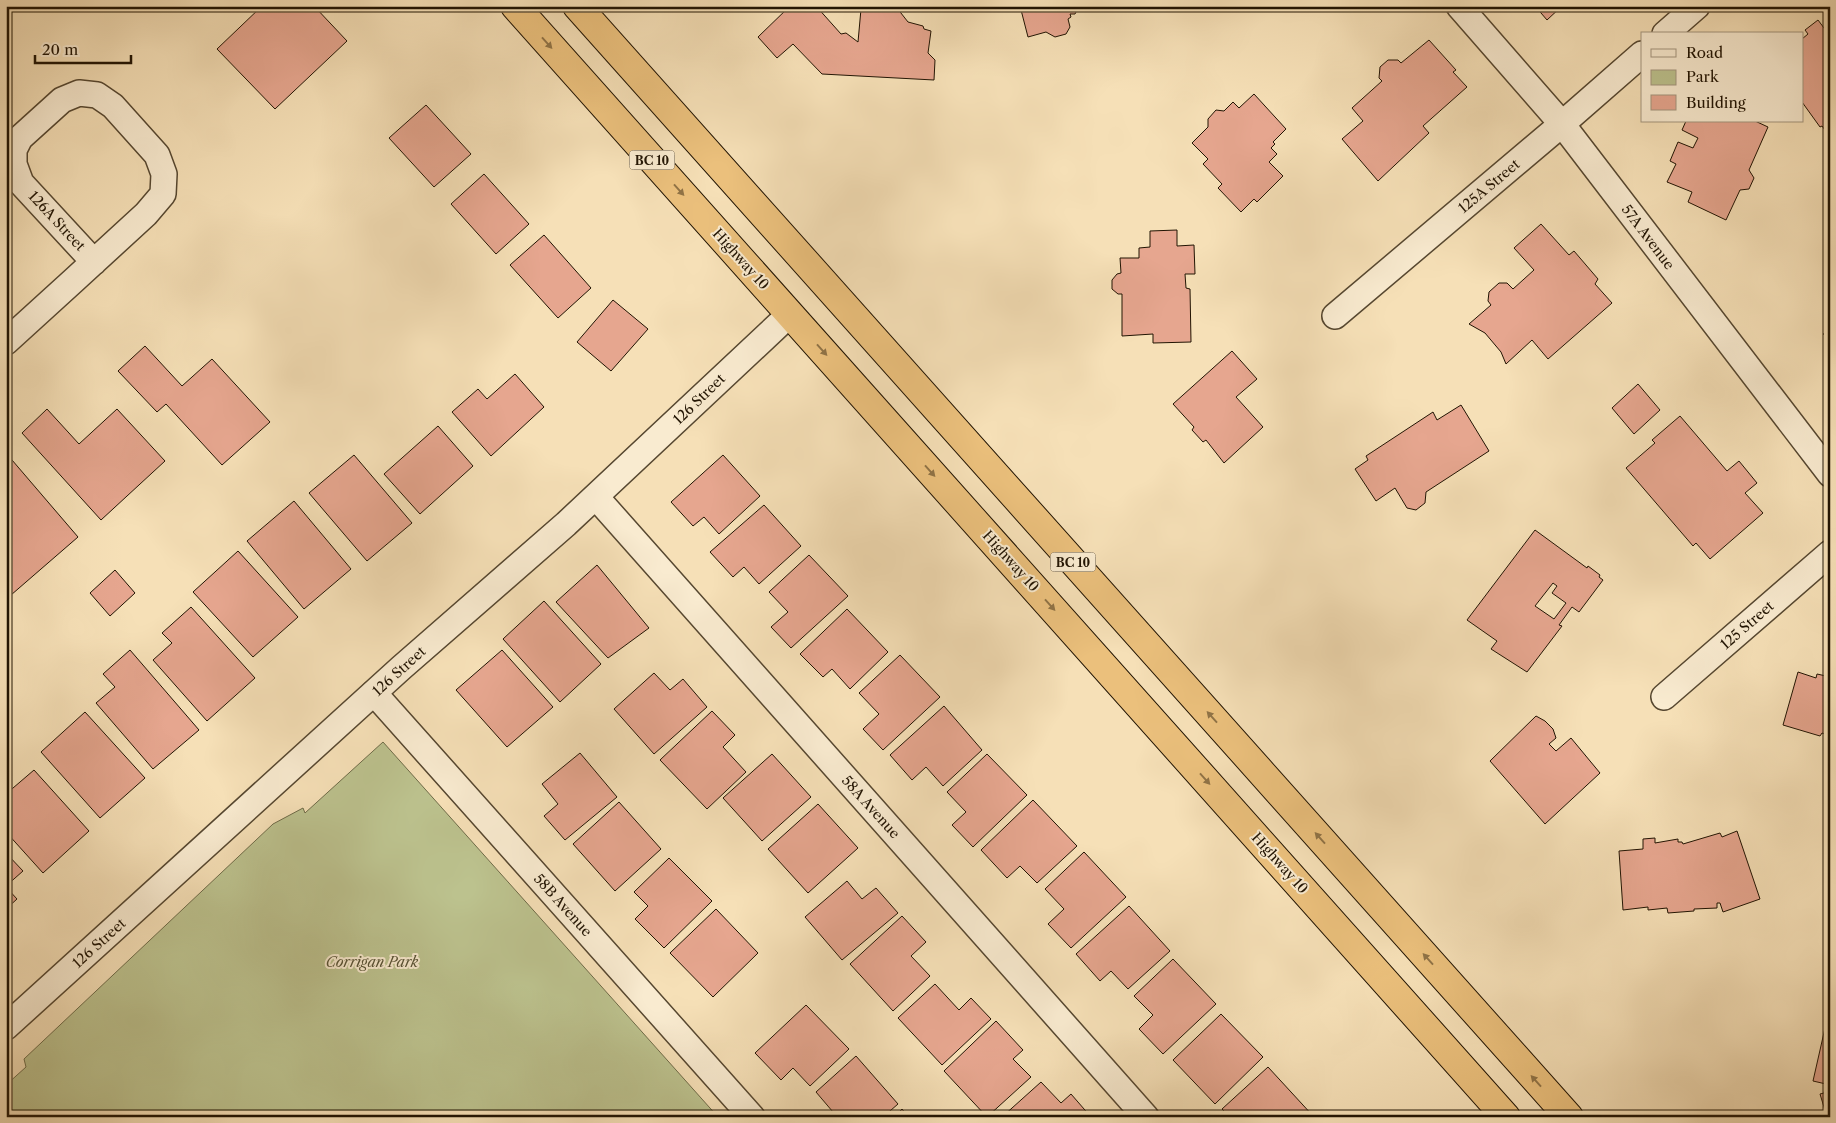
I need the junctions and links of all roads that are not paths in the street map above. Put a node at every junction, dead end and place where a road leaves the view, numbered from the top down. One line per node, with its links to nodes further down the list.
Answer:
1 (514, 6): 9 (highway, Highway 10 / BC 10, one-way to 9)
2 (577, 6): 21 (highway, BC 10, one-way to 2)
3 (1459, 6): 7 (street, 57A Avenue)
4 (1696, 6): 5 (street)
5 (1667, 32)
6 (1641, 55): 7 (street, 125A Street)
7 (1562, 124): 10 (street, 125A Street); 12 (street, 57A Avenue)
8 (94, 262): 8 (street, 126A Street); 11 (street, 126A Street)
9 (790, 314): 13 (street, 126 Street); 20 (highway, Highway 10 / BC 10, one-way to 20)
10 (1335, 316)
11 (6, 342)
12 (1830, 474)
13 (596, 497): 15 (street, 126 Street); 19 (street, 58A Avenue)
14 (1830, 553): 16 (street, 125 Street)
15 (374, 693): 17 (street, 126 Street); 18 (street, 58B Avenue)
16 (1664, 696)
17 (6, 1026)
18 (752, 1117)
19 (1146, 1117)
20 (1506, 1117)
21 (1569, 1117)

